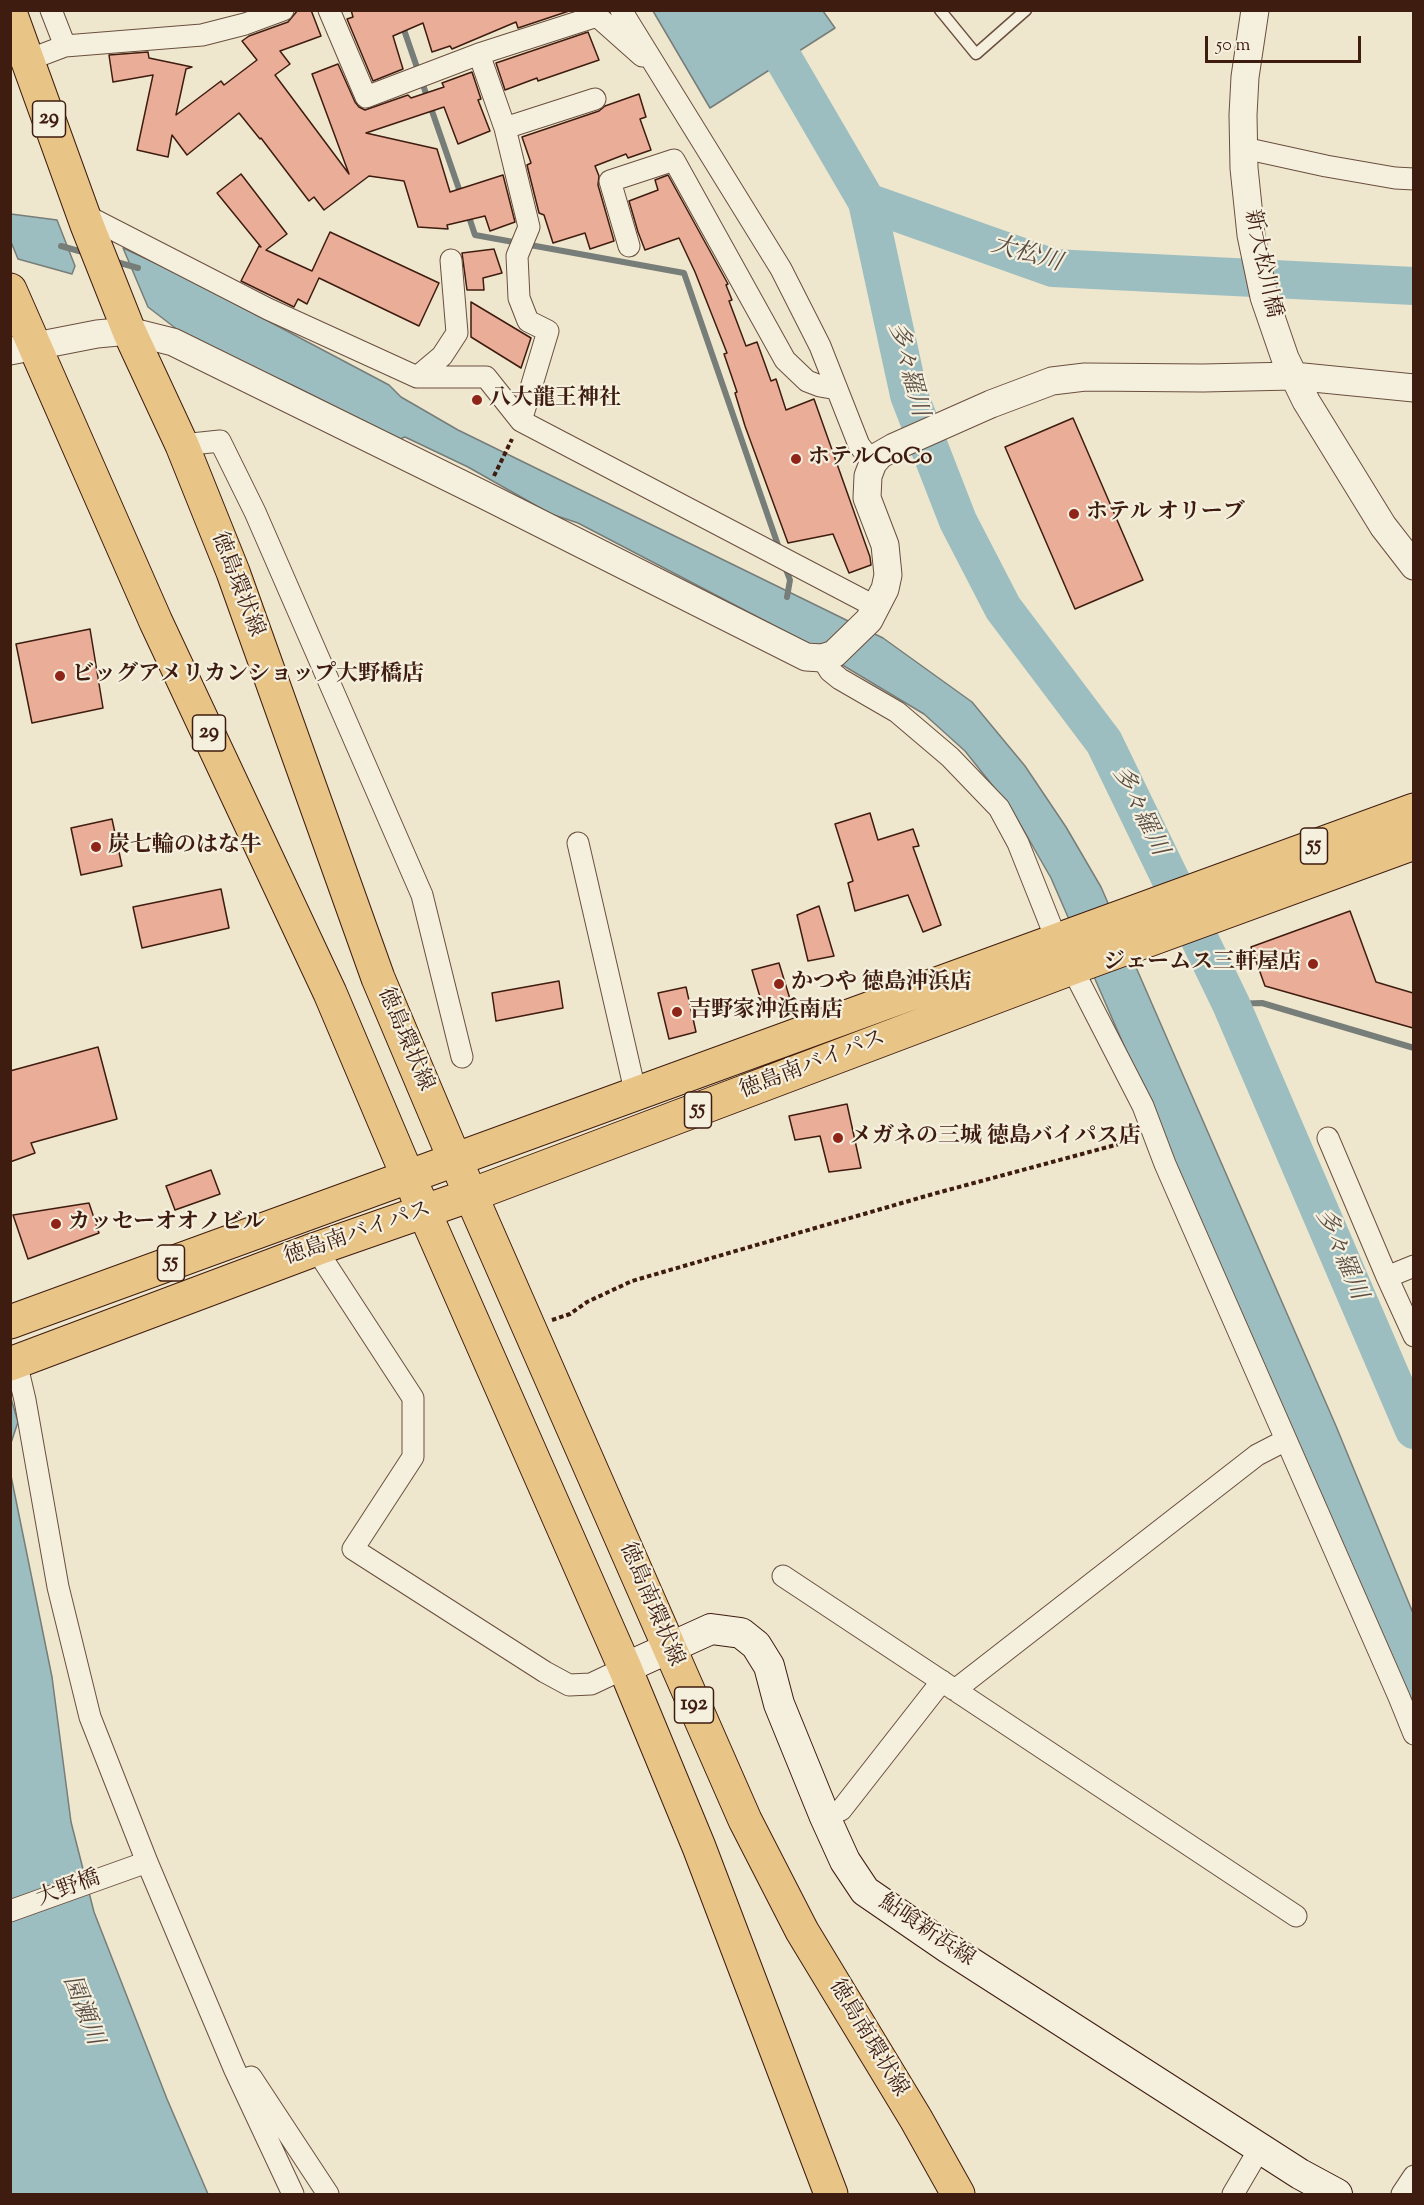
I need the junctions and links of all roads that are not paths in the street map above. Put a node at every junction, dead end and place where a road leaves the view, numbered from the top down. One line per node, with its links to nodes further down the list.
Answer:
1 (51, 10): 9 (street)
2 (283, 10): 9 (street)
3 (329, 10): 10 (street)
4 (621, 10): 11 (street)
5 (940, 10): 8 (lane)
6 (1255, 10): 15 (street, 新大松川橋)
7 (10, 12): 12 (main road, 徳島環状線 / 29)
8 (1022, 12)
9 (66, 46): 12 (street)
10 (479, 54): 11 (street); 14 (street)
11 (651, 62): 25 (street)
12 (19, 64): 17 (main road, 徳島環状線 / 29)
13 (595, 99): 14 (street)
14 (505, 128): 27 (street)
15 (1244, 158): 16 (street); 23 (street, 新大松川橋)
16 (1413, 179)
17 (85, 220): 21 (main road, 徳島環状線 / 29); 24 (street)
18 (629, 246): 25 (street)
19 (451, 260): 24 (street)
20 (10, 290): 22 (main road, 29)
21 (129, 332): 22 (street); 28 (main road, 徳島環状線 / 29); 32 (street)
22 (22, 348): 42 (main road, 29)
23 (1289, 367): 26 (street); 29 (street); 30 (street, 新大松川橋)
24 (417, 376): 27 (street)
25 (837, 388): 29 (street)
26 (1413, 388)
27 (518, 427): 31 (street)
28 (182, 445): 38 (street); 41 (main road, 徳島環状線 / 29)
29 (883, 455): 31 (street)
30 (1413, 566)
31 (872, 613): 32 (street)
32 (828, 656): 37 (street)
33 (1413, 810): 36 (main road, 徳島南バイパス / 55)
34 (578, 843): 39 (street)
35 (1412, 849): 36 (main road, 徳島南バイパス / 55)
36 (1222, 896): 37 (main road, 徳島南バイパス / 55)
37 (1069, 953): 39 (main road, 徳島南バイパス / 55); 43 (main road, 徳島南バイパス / 55); 51 (street)
38 (462, 1056)
39 (636, 1095): 41 (main road, 徳島南バイパス / 55)
40 (1328, 1138): 47 (street)
41 (454, 1160): 42 (main road, 徳島南バイパス / 55); 43 (main road, 徳島南環状線 / 192)
42 (408, 1177): 44 (main road, 192); 48 (main road, 徳島南バイパス / 55)
43 (471, 1196): 44 (main road, 徳島南バイパス / 55); 53 (main road, 徳島南環状線 / 192)
44 (424, 1212): 45 (main road, 徳島南バイパス / 55); 54 (main road, 192)
45 (316, 1249): 50 (main road, 徳島南バイパス / 55); 54 (street)
46 (1413, 1266): 47 (street)
47 (1387, 1277): 49 (street)
48 (10, 1322)
49 (1413, 1336)
50 (13, 1363): 58 (street)
51 (1286, 1440): 55 (street); 56 (street)
52 (783, 1576): 55 (street)
53 (669, 1647): 54 (main road, 鮎喰新浜線); 57 (main road, 鮎喰新浜線); 67 (main road, 徳島南環状線 / 192)
54 (625, 1668): 66 (main road, 192)
55 (949, 1685): 57 (street); 60 (street)
56 (1413, 1734)
57 (825, 1817): 62 (main road, 鮎喰新浜線)
58 (137, 1866): 59 (street, 大野橋); 61 (street)
59 (10, 1911)
60 (1296, 1916)
61 (234, 2068): 64 (street); 65 (street)
62 (1260, 2148): 68 (street); 69 (main road, 鮎喰新浜線)
63 (1413, 2176): 70 (street)
64 (293, 2194)
65 (328, 2194)
66 (831, 2194)
67 (958, 2194)
68 (1233, 2194)
69 (1337, 2194)
70 (1402, 2194)

